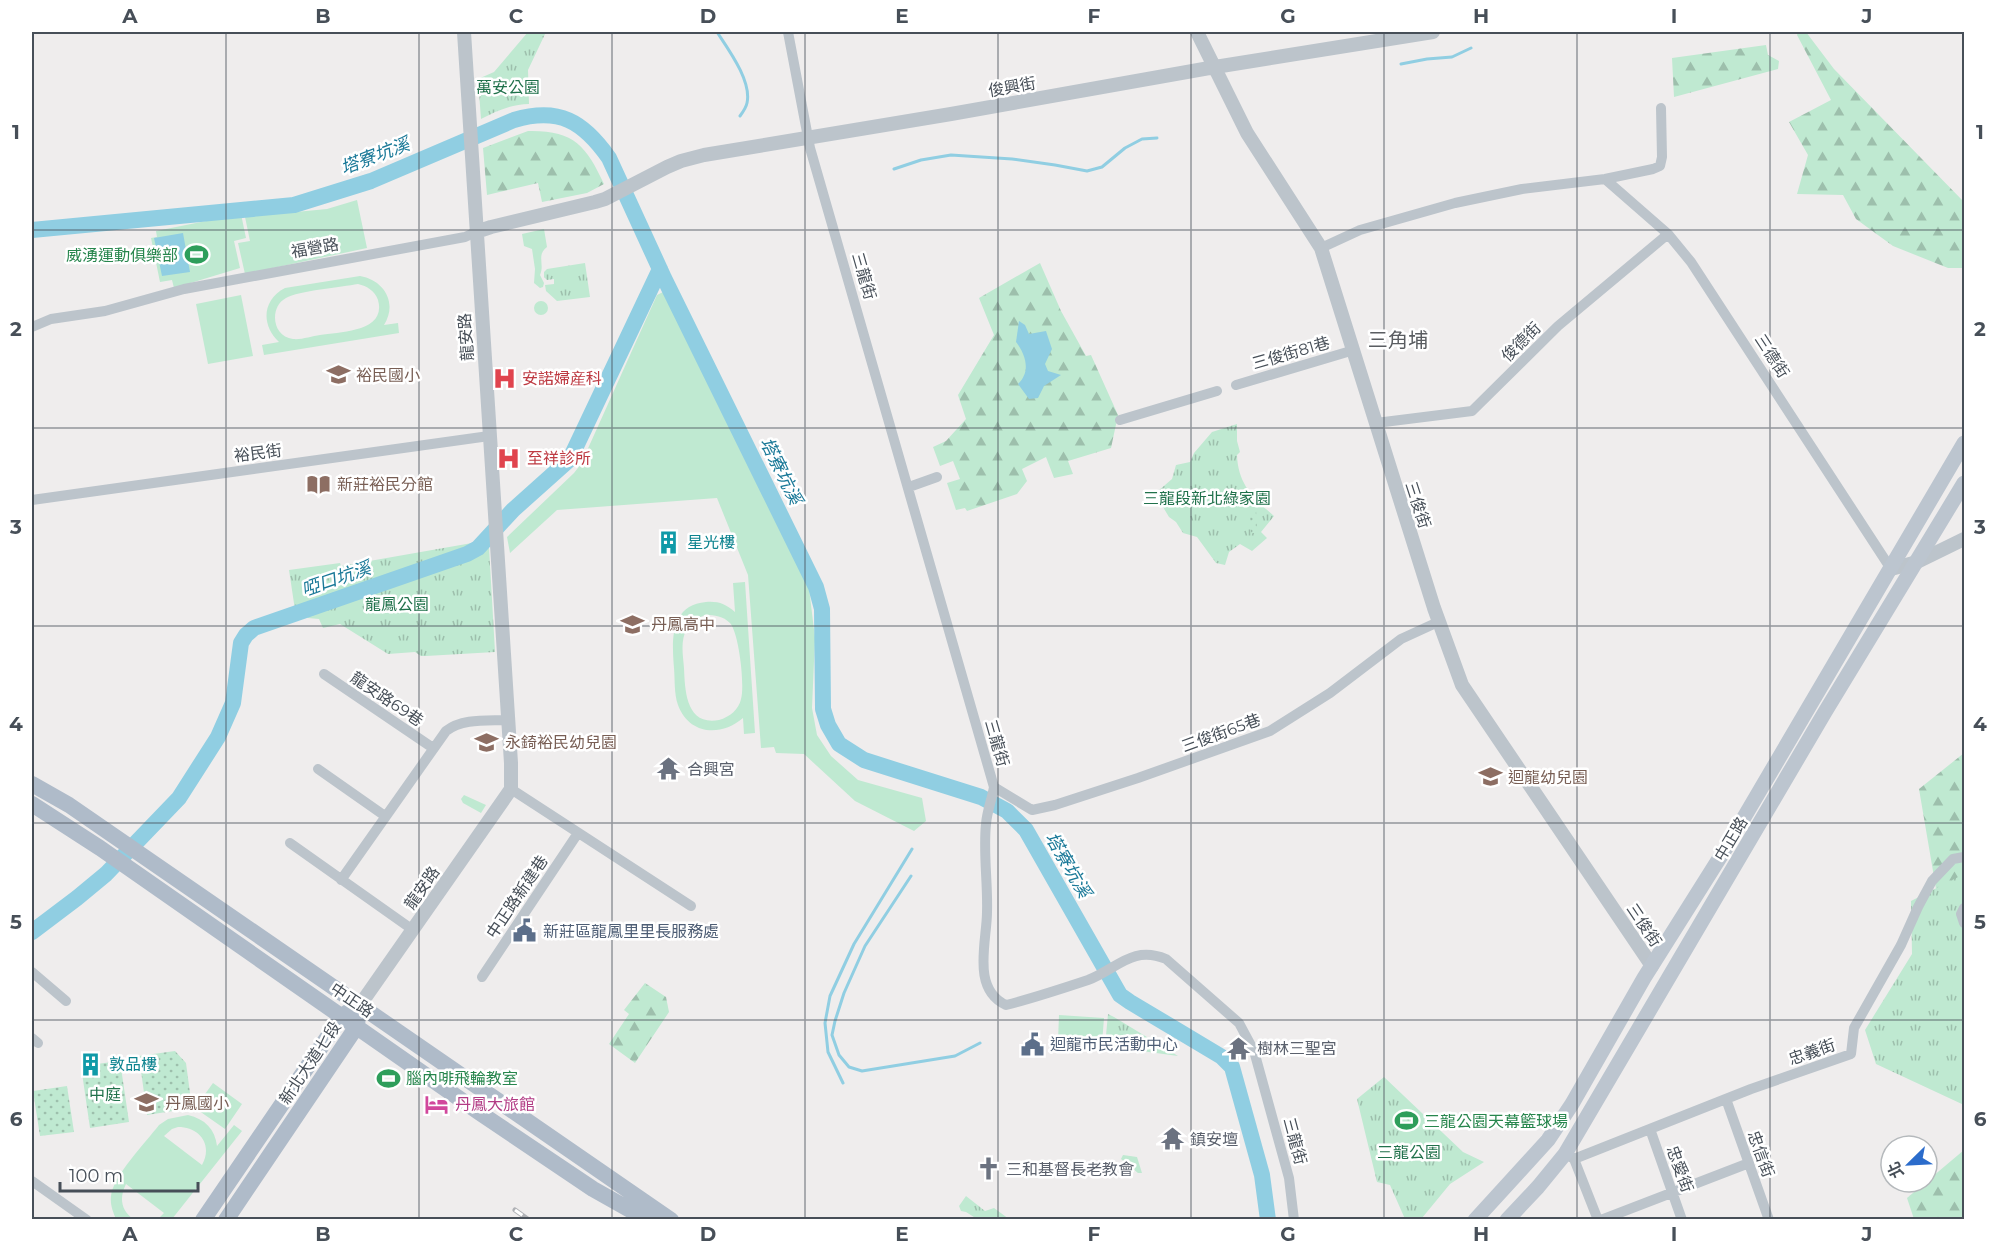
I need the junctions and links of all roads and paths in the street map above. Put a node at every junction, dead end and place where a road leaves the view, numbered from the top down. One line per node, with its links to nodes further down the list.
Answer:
1 (464, 32): 10 (street, 龍安路)
2 (788, 32): 7 (street, 三龍街)
3 (1197, 32): 5 (street, 三俊街)
4 (1433, 32): 5 (street, 俊興街)
5 (1215, 67): 7 (street, 俊興街); 12 (street, 三俊街)
6 (1661, 108): 8 (street)
7 (808, 138): 9 (street, 俊興街); 23 (street, 三龍街)
8 (1605, 178): 11 (street, 三德街); 12 (street)
9 (605, 199): 10 (street, 福營路)
10 (476, 232): 13 (street, 福營路); 19 (street, 龍安路)
11 (1668, 234): 18 (street, 俊德街); 27 (street, 三德街)
12 (1321, 248): 14 (street, 三俊街)
13 (32, 327)
14 (1354, 350): 15 (street, 三俊街81巷); 18 (street, 三俊街)
15 (1236, 385)
16 (1216, 391): 17 (street)
17 (1120, 420)
18 (1376, 423): 28 (street, 三俊街)
19 (489, 436): 24 (street, 裕民街); 30 (street, 龍安路)
20 (1965, 443): 27 (main road, 中正路)
21 (937, 477): 23 (street)
22 (1965, 483): 26 (main road, 中正路)
23 (909, 487): 35 (street, 三龍街)
24 (32, 500)
25 (1965, 539): 26 (street)
26 (1917, 562): 27 (street); 49 (main road, 中正路)
27 (1891, 569): 46 (main road, 中正路)
28 (1438, 622): 35 (street, 三俊街65巷); 46 (street, 三俊街)
29 (324, 674): 31 (street, 龍安路69巷)
30 (508, 720): 31 (street, 龍安路69巷); 34 (street)
31 (433, 748): 37 (street, 龍安路69巷)
32 (318, 769): 37 (street)
33 (32, 784): 51 (main road, 中正路)
34 (511, 789): 38 (street); 45 (street, 龍安路)
35 (994, 790): 61 (street, 三龍街)
36 (32, 804): 52 (main road, 中正路)
37 (385, 816): 41 (street, 龍安路69巷)
38 (578, 833): 42 (street); 48 (street, 中正路新建巷)
39 (290, 843): 41 (street)
40 (1965, 857): 54 (street, 忠義街)
41 (342, 880): 45 (street)
42 (691, 906)
43 (1965, 908): 44 (street)
44 (1965, 922)
45 (413, 930): 51 (street, 龍安路)
46 (1652, 966): 49 (main road); 56 (main road, 中正路)
47 (32, 972): 50 (street)
48 (482, 977)
49 (1666, 983): 57 (main road, 中正路)
50 (66, 1001)
51 (360, 1005): 52 (main road, 新北大道七段); 53 (main road, 新北大道七段); 66 (main road, 中正路)
52 (342, 1016): 53 (main road, 中正路); 63 (main road, 新北大道七段)
53 (357, 1026): 64 (main road, 新北大道七段); 65 (main road, 中正路)
54 (1726, 1099): 55 (street, 忠義街); 58 (street, 忠信街)
55 (1650, 1129): 57 (street, 忠義街); 60 (street, 忠愛街)
56 (1548, 1140): 57 (main road); 67 (main road, 中正路)
57 (1570, 1157): 68 (main road, 中正路); 69 (street)
58 (1749, 1163): 60 (street); 71 (street, 忠信街)
59 (32, 1181): 62 (street)
60 (1672, 1192): 69 (street); 70 (street, 忠愛街)
61 (1292, 1219)
62 (87, 1220)
63 (202, 1220)
64 (226, 1220)
65 (648, 1220)
66 (670, 1220)
67 (1475, 1220)
68 (1507, 1220)
69 (1600, 1220)
70 (1682, 1220)
71 (1769, 1220)

